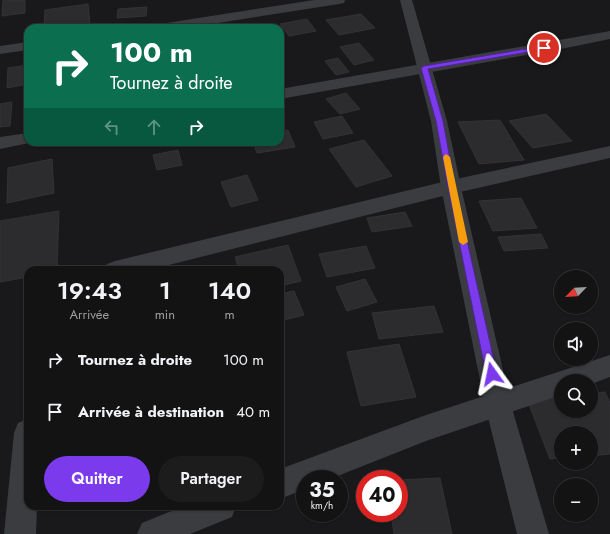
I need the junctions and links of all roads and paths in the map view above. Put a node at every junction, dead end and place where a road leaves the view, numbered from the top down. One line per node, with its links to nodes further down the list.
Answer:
1 (340, 0): 3 (street)
2 (406, 0): 7 (street)
3 (186, 24)
4 (610, 35): 7 (street)
5 (24, 47): 6 (street)
6 (0, 50)
7 (424, 68): 8 (street); 12 (street)
8 (284, 93)
9 (24, 139): 10 (street)
10 (0, 143)
11 (610, 152): 12 (street)
12 (452, 187): 13 (street); 17 (street)
13 (131, 266)
14 (610, 366): 15 (street)
15 (587, 374)
16 (554, 385): 17 (street)
17 (498, 405): 18 (street); 23 (street)
18 (284, 482)
19 (24, 484): 21 (street)
20 (211, 510): 22 (street)
21 (20, 534)
22 (153, 534)
23 (533, 534)

